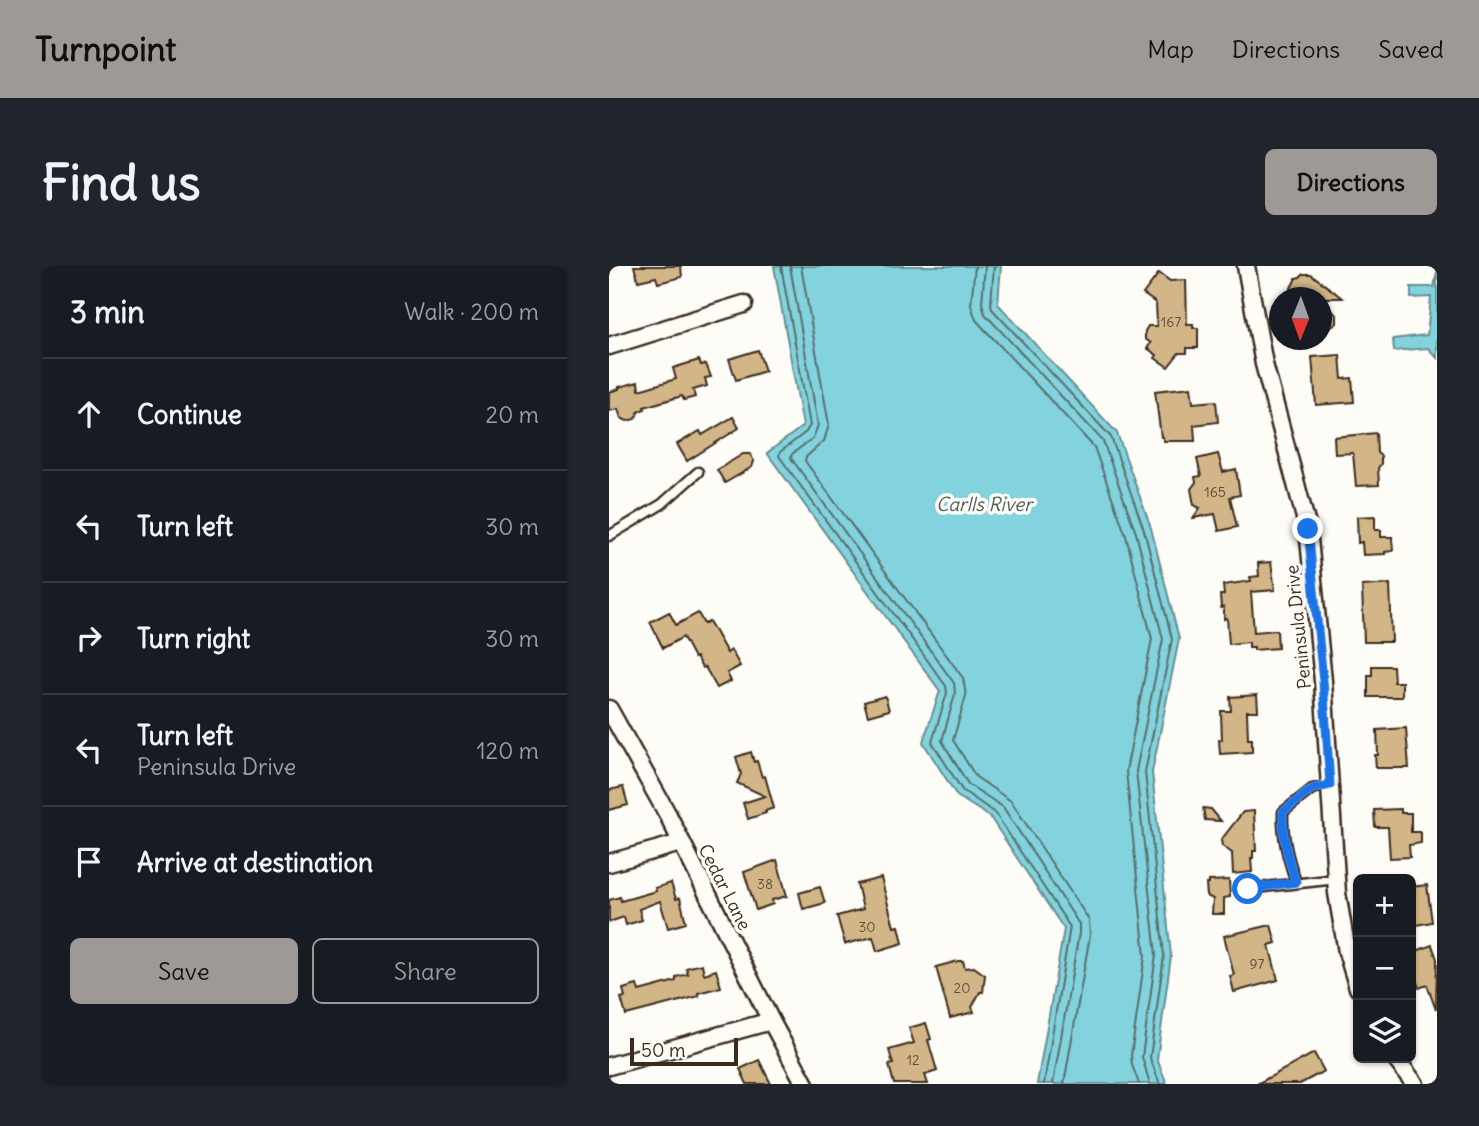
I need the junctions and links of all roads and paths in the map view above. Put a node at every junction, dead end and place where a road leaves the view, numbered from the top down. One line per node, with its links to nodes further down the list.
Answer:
1 (1246, 266): 7 (street, Peninsula Drive)
2 (744, 304): 3 (street)
3 (609, 346)
4 (698, 472): 5 (lane)
5 (609, 536)
6 (609, 709): 8 (street, Cedar Lane)
7 (1330, 785): 10 (street, Peninsula Drive); 11 (lane)
8 (681, 843): 9 (street); 14 (street, Cedar Lane)
9 (609, 863)
10 (1336, 879): 11 (lane); 13 (street, Peninsula Drive)
11 (1296, 882): 12 (lane)
12 (1248, 889)
13 (1353, 972)
14 (771, 1021): 16 (street); 17 (street, Cedar Lane)
15 (1399, 1063): 18 (street)
16 (609, 1066)
17 (805, 1084)
18 (1415, 1084)

